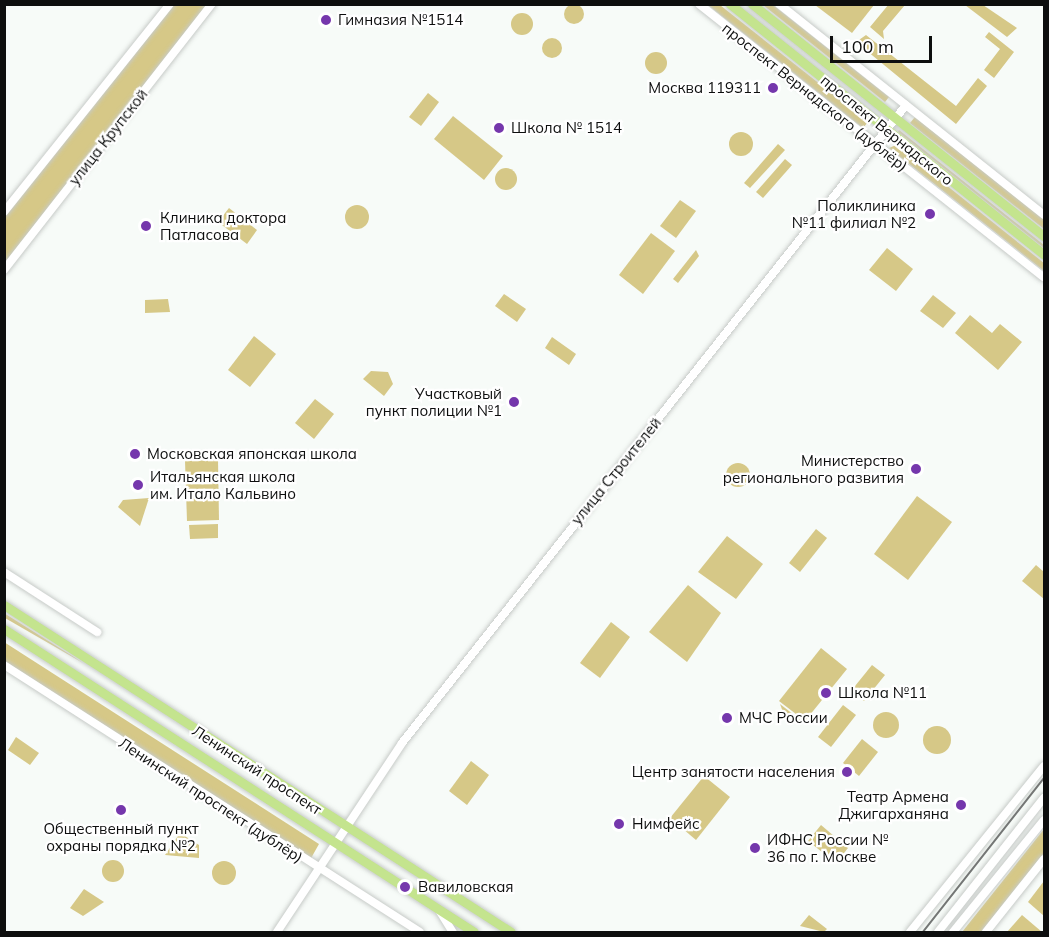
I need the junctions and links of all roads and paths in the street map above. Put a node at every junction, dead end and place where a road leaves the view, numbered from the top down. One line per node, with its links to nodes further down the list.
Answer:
1 (170, 4): 11 (street)
2 (212, 4): 15 (street, улица Крупской)
3 (699, 4): 10 (street, проспект Вернадского (дублёр))
4 (730, 4): 9 (main road, проспект Вернадского)
5 (752, 4): 8 (main road, проспект Вернадского)
6 (779, 4): 7 (street)
7 (906, 105): 8 (street, улица Строителей); 12 (street)
8 (895, 118): 9 (street, улица Строителей); 13 (main road, проспект Вернадского)
9 (886, 129): 10 (street, улица Строителей); 14 (main road, проспект Вернадского)
10 (874, 144): 16 (street, проспект Вернадского (дублёр)); 25 (street, улица Строителей)
11 (4, 212)
12 (1044, 215)
13 (1044, 236)
14 (1044, 255)
15 (4, 270)
16 (1044, 277)
17 (4, 572): 20 (street)
18 (4, 605): 25 (main road, Ленинский проспект)
19 (4, 629): 26 (main road, Ленинский проспект)
20 (97, 632)
21 (4, 665): 28 (street, Ленинский проспект (дублёр))
22 (1044, 766): 32 (street)
23 (1044, 798): 30 (street)
24 (1044, 820): 31 (street)
25 (345, 827): 26 (street, улица Строителей); 37 (main road, Ленинский проспект)
26 (335, 842): 28 (street, улица Строителей); 29 (main road, Ленинский проспект)
27 (1044, 859): 40 (street)
28 (318, 869): 33 (street, улица Строителей); 34 (street, Ленинский проспект (дублёр))
29 (438, 910): 35 (street); 36 (main road, Ленинский проспект)
30 (955, 911): 31 (street); 38 (street)
31 (965, 918): 39 (street)
32 (911, 932)
33 (277, 933)
34 (420, 933)
35 (453, 933)
36 (474, 933)
37 (511, 933)
38 (938, 933)
39 (953, 933)
40 (986, 933)

